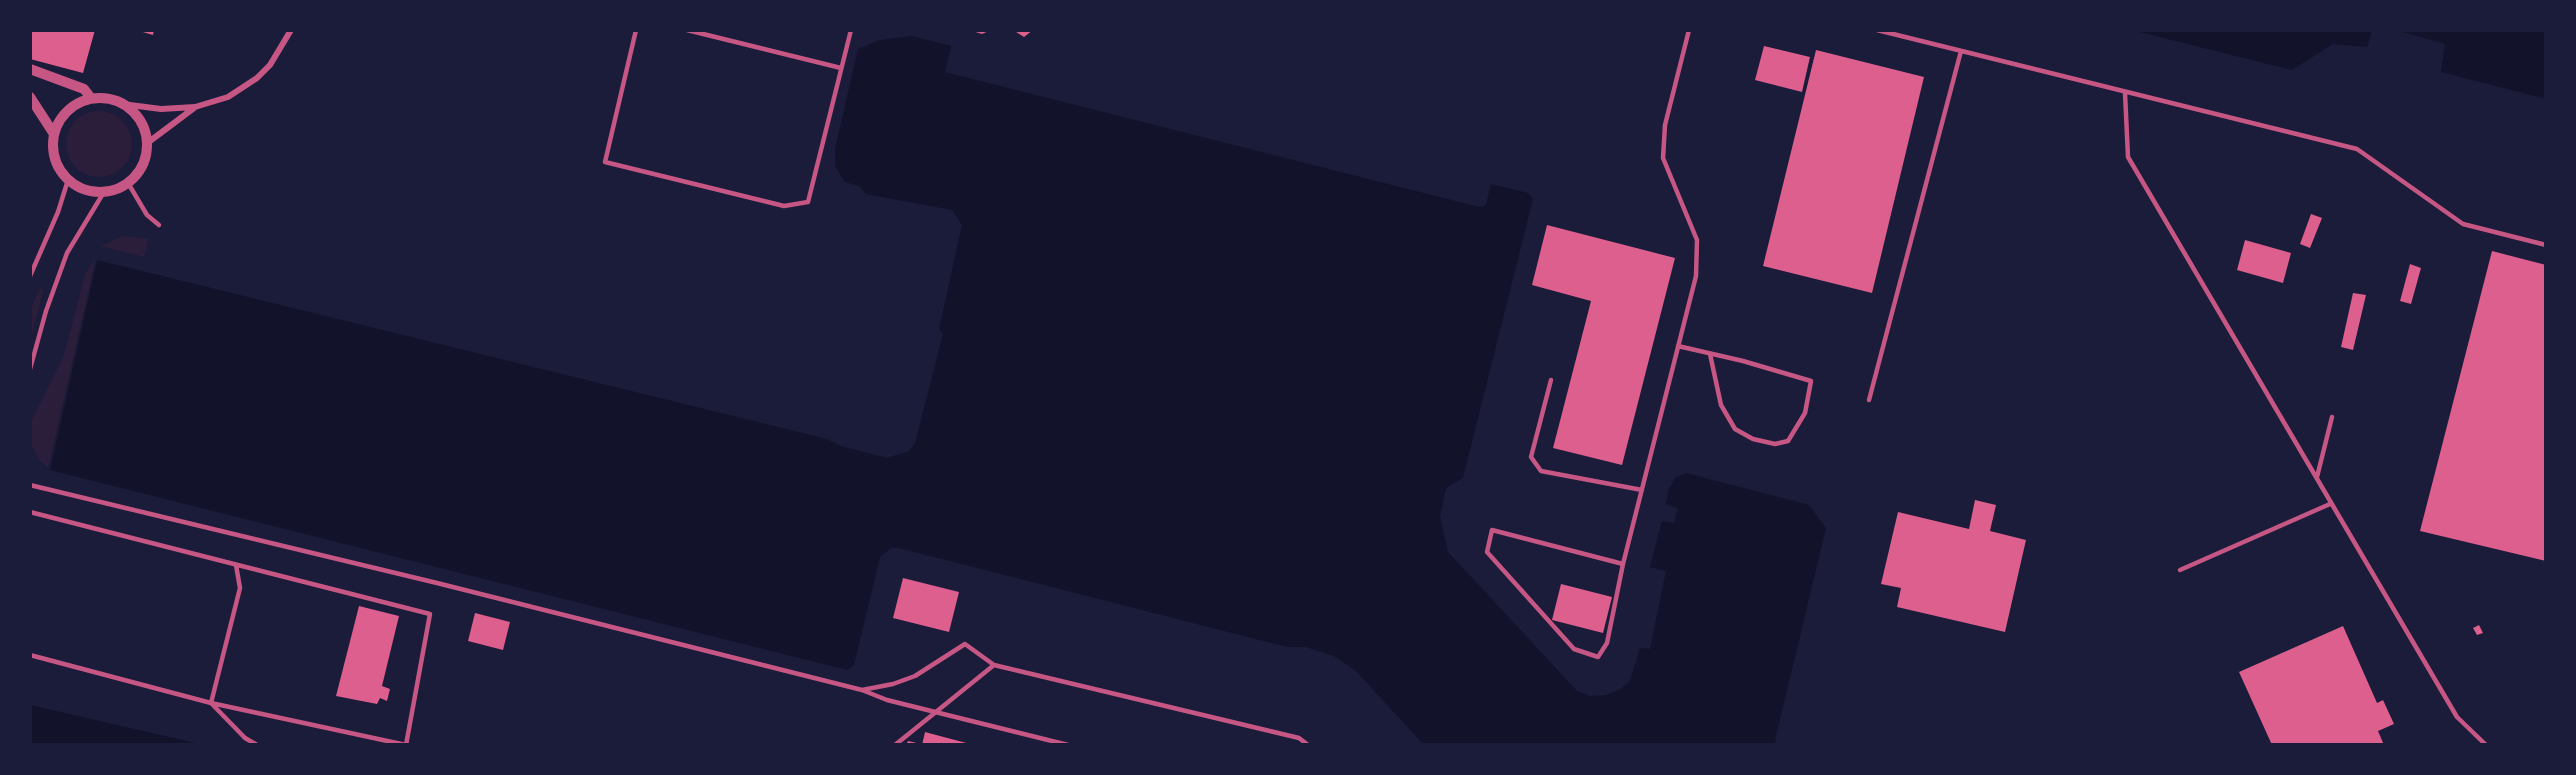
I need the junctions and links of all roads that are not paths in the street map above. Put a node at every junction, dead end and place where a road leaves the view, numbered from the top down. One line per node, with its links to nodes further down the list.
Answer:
1 (291, 30): 14 (street)
2 (636, 30): 8 (lane)
3 (687, 30): 8 (lane)
4 (851, 30): 8 (lane)
5 (1689, 30): 23 (lane)
6 (1877, 30): 7 (lane)
7 (1961, 51): 10 (lane); 27 (lane)
8 (841, 68)
9 (30, 69): 12 (street)
10 (2125, 93): 21 (lane); 29 (lane)
11 (30, 97): 15 (street)
12 (91, 98): 13 (street); 15 (street)
13 (122, 104): 14 (street); 16 (street)
14 (195, 108): 16 (street)
15 (54, 134): 17 (street)
16 (147, 144): 18 (street)
17 (68, 180): 19 (street); 22 (lane)
18 (128, 183): 19 (street); 20 (lane)
19 (104, 192): 25 (lane)
20 (159, 225)
21 (2546, 245)
22 (30, 276)
23 (1678, 346): 24 (lane); 31 (lane)
24 (1710, 354): 24 (lane)
25 (30, 369)
26 (1551, 380): 31 (lane)
27 (1869, 400)
28 (2332, 417): 29 (lane)
29 (2317, 477): 32 (lane)
30 (30, 485): 39 (lane)
31 (1642, 490): 34 (lane)
32 (2330, 504): 36 (lane); 47 (lane)
33 (30, 512): 35 (lane)
34 (1623, 564): 34 (lane)
35 (236, 565): 40 (lane); 43 (lane)
36 (2180, 570)
37 (30, 655): 40 (lane)
38 (993, 665): 39 (lane); 41 (lane); 46 (lane)
39 (862, 690): 41 (lane)
40 (211, 703): 42 (lane); 43 (lane)
41 (938, 711): 44 (lane); 45 (lane)
42 (257, 745)
43 (406, 745)
44 (895, 745)
45 (1068, 745)
46 (1308, 745)
47 (2486, 745)

